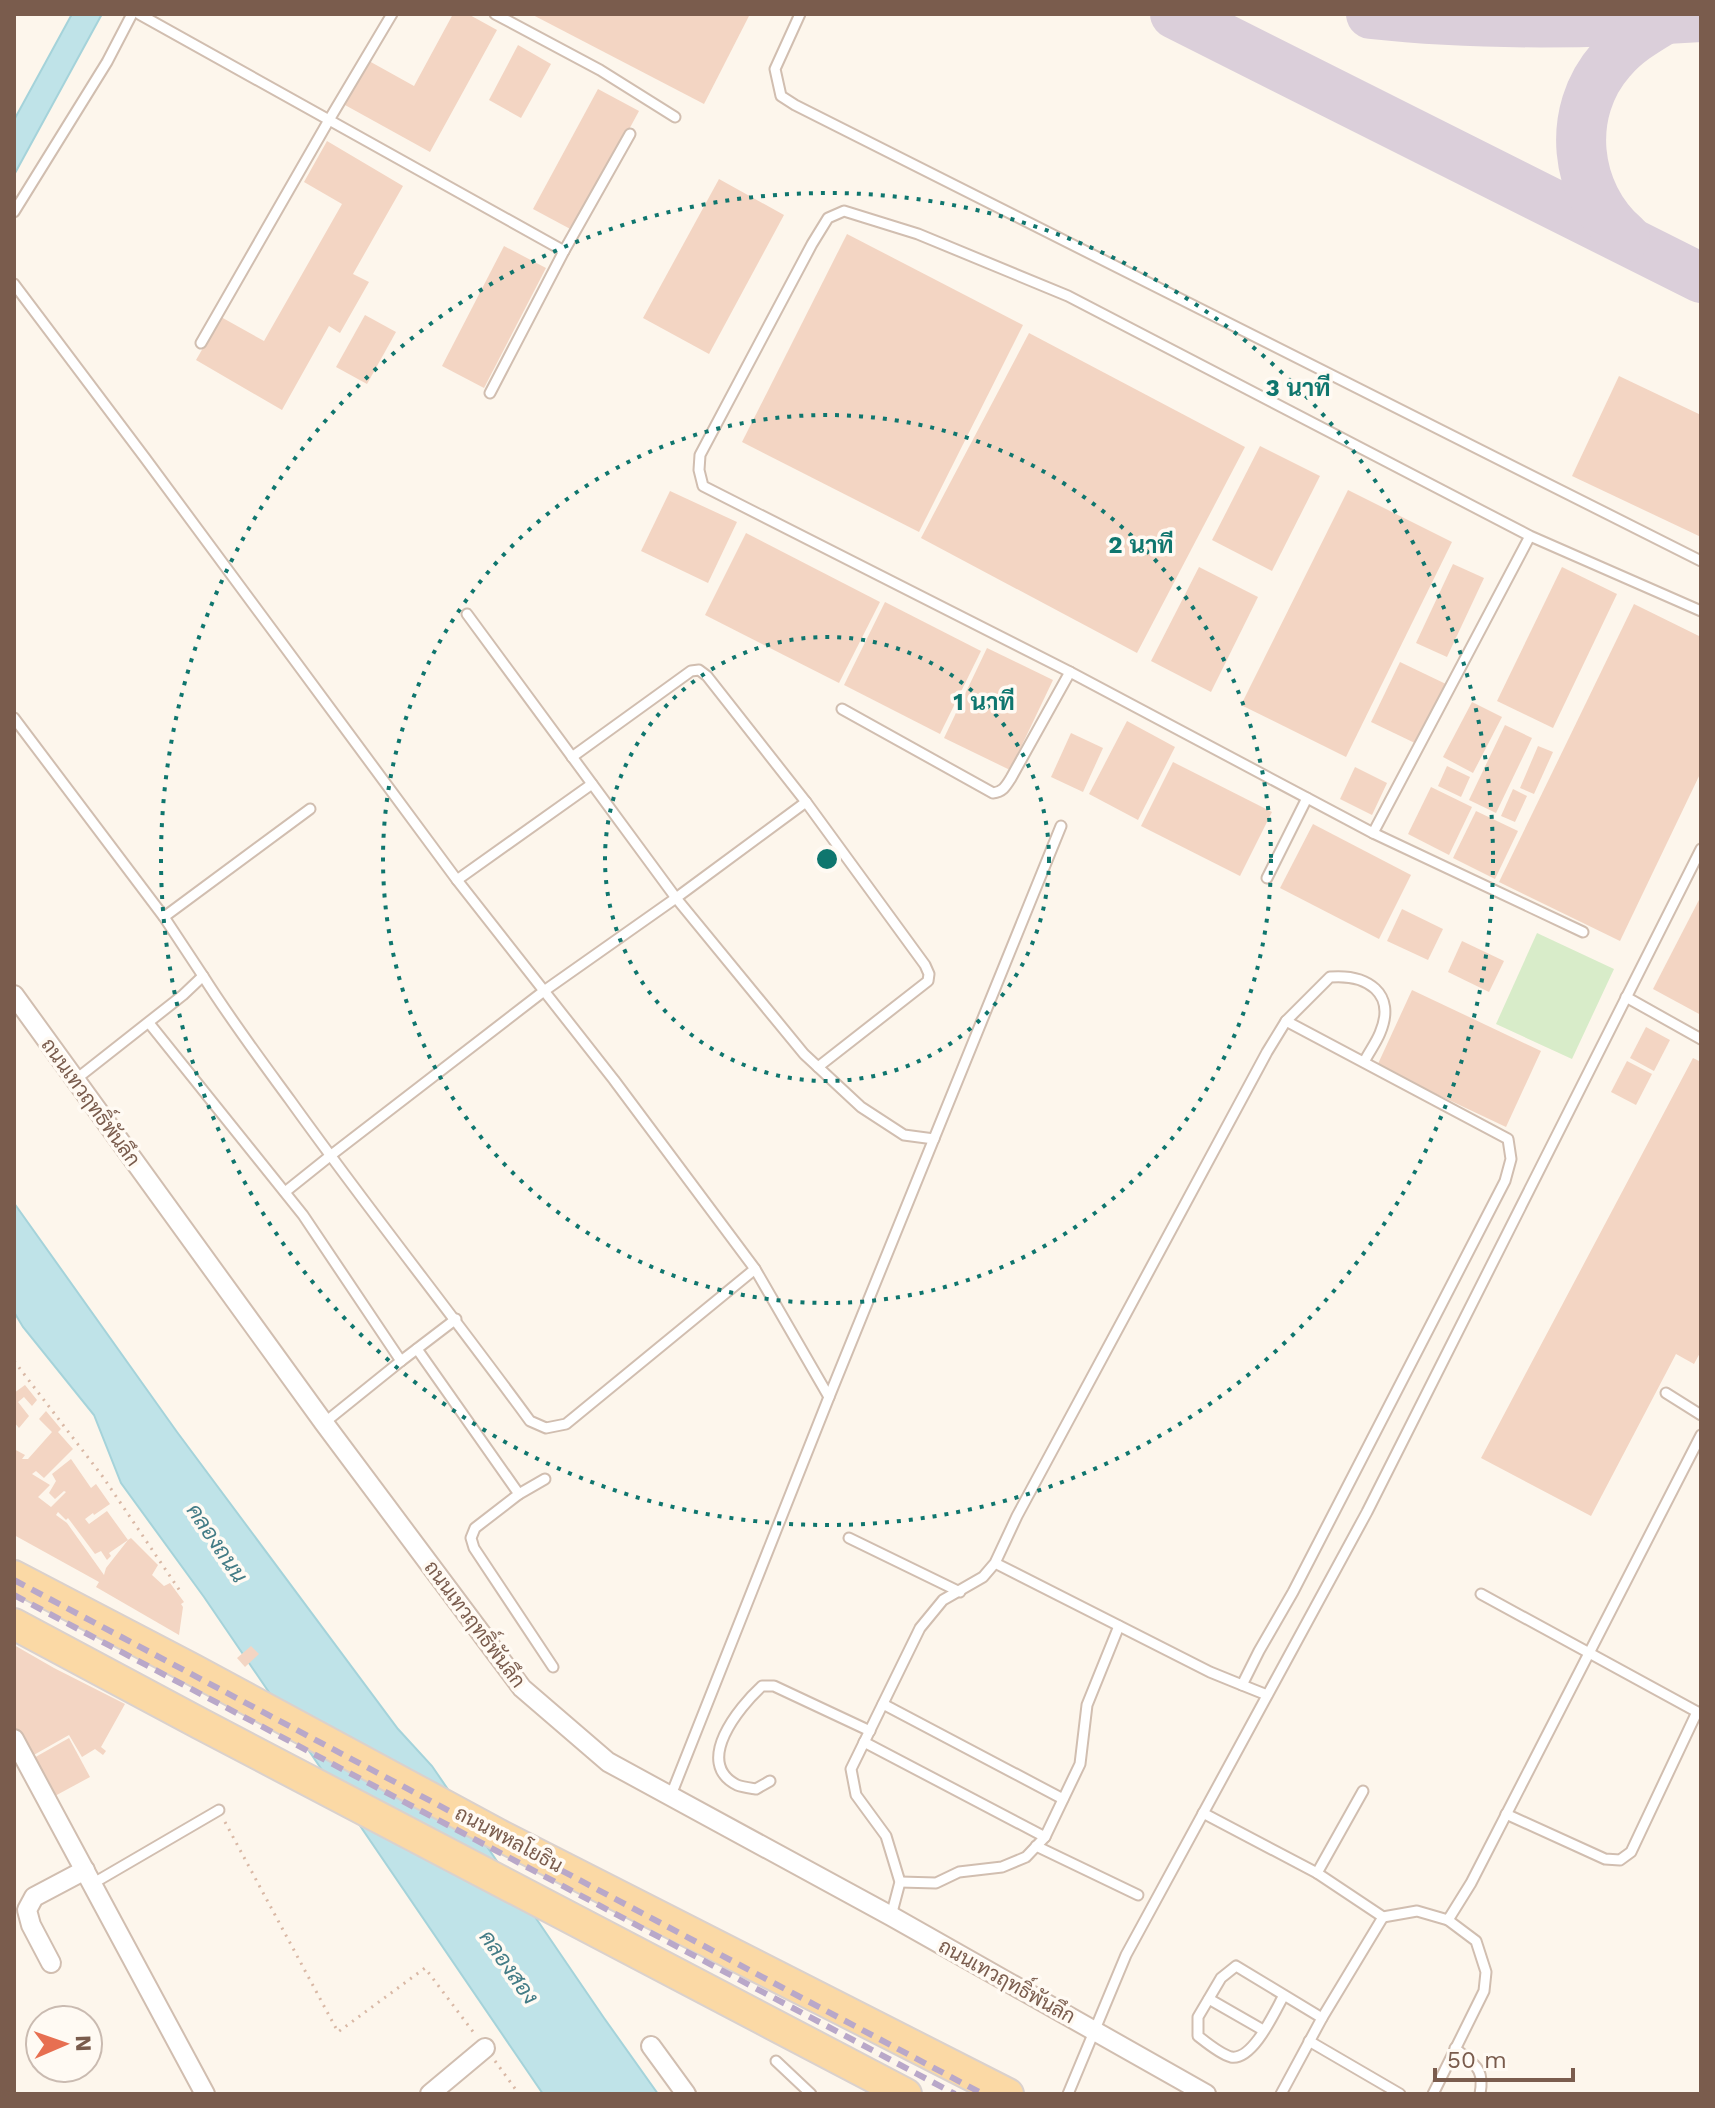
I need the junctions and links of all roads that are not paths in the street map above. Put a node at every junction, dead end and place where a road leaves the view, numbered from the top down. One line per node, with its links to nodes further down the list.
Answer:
1 (132, 14): 9 (lane)
2 (139, 14): 7 (lane)
3 (392, 14): 7 (lane)
4 (495, 14): 6 (lane)
5 (800, 14): 15 (lane)
6 (675, 117)
7 (329, 120): 10 (lane); 12 (lane)
8 (630, 134): 10 (lane)
9 (14, 212)
10 (564, 251): 13 (lane)
11 (14, 284): 30 (lane)
12 (201, 343)
13 (490, 393)
14 (1530, 536): 16 (lane); 18 (lane); 27 (lane)
15 (1701, 561)
16 (1701, 611)
17 (467, 614): 21 (lane)
18 (1070, 672): 19 (lane); 23 (lane)
19 (842, 709)
20 (14, 718): 32 (lane)
21 (572, 757): 22 (lane); 24 (lane)
22 (592, 784): 30 (lane); 31 (lane)
23 (1307, 798): 27 (lane); 29 (lane)
24 (806, 802): 31 (lane); 42 (lane)
25 (310, 809): 32 (lane)
26 (1061, 826): 44 (lane)
27 (1373, 833): 33 (lane)
28 (1701, 849): 37 (lane)
29 (1267, 878)
30 (457, 880): 35 (lane)
31 (676, 898): 35 (lane); 42 (lane)
32 (164, 917): 34 (lane)
33 (1583, 932)
34 (203, 976): 39 (lane); 45 (lane)
35 (544, 991): 45 (lane); 47 (lane)
36 (14, 995): 43 (street, ถนนเทวฤทธิ์พันลึก)
37 (1626, 997): 40 (lane); 68 (lane)
38 (1286, 1021): 41 (lane); 41 (lane); 59 (lane)
39 (149, 1023): 43 (lane); 46 (lane)
40 (1701, 1039)
41 (1364, 1062): 67 (lane)
42 (818, 1067): 44 (lane)
43 (75, 1080): 54 (street, ถนนเทวฤทธิ์พันลึก)
44 (934, 1139): 52 (lane)
45 (330, 1156): 46 (lane); 48 (lane)
46 (285, 1192): 50 (lane)
47 (755, 1269): 48 (lane); 52 (lane)
48 (456, 1319): 49 (lane)
49 (417, 1349): 50 (lane); 57 (lane)
50 (401, 1361): 54 (lane)
51 (1666, 1393): 53 (lane)
52 (829, 1397): 76 (lane)
53 (1701, 1415)
54 (324, 1423): 76 (street, ถนนเทวฤทธิ์พันลึก)
55 (1701, 1435): 65 (lane)
56 (545, 1479): 57 (lane)
57 (519, 1494): 66 (lane)
58 (849, 1538): 61 (lane)
59 (995, 1563): 61 (lane); 64 (lane)
60 (14, 1576): 106 (main road, ถนนพหลโยธิน)
61 (960, 1592): 69 (lane)
62 (1481, 1594): 65 (lane)
63 (14, 1624): 105 (main road, ถนนพหลโยธิน)
64 (1119, 1626): 67 (lane); 77 (lane)
65 (1589, 1653): 70 (lane); 80 (lane)
66 (553, 1667)
67 (1242, 1685): 68 (lane)
68 (1267, 1695): 79 (lane)
69 (883, 1704): 71 (lane); 77 (lane)
70 (1699, 1713): 80 (lane)
71 (870, 1731): 73 (lane); 74 (lane)
72 (14, 1739): 84 (street)
73 (864, 1742): 81 (lane); 85 (lane)
74 (770, 1781)
75 (1363, 1791): 83 (lane)
76 (671, 1795): 87 (street, ถนนเทวฤทธิ์พันลึก)
77 (1063, 1799): 81 (lane)
78 (219, 1810): 84 (lane)
79 (1203, 1813): 83 (lane); 94 (lane)
80 (1506, 1814): 89 (lane)
81 (1045, 1837): 82 (lane)
82 (1036, 1846): 85 (lane); 86 (lane)
83 (1317, 1873): 88 (lane)
84 (89, 1877): 90 (street); 101 (street)
85 (900, 1882): 87 (lane)
86 (1138, 1895)
87 (891, 1916): 94 (street, ถนนเทวฤทธิ์พันลึก)
88 (1383, 1917): 89 (lane); 93 (lane)
89 (1448, 1920): 99 (lane)
90 (51, 1963)
91 (1284, 1995): 92 (lane); 93 (lane); 95 (lane)
92 (1209, 1999): 95 (lane); 95 (lane)
93 (1322, 2018): 96 (lane)
94 (1093, 2029): 107 (lane); 108 (street, ถนนเทวฤทธิ์พันลึก)
95 (1263, 2030)
96 (1309, 2041): 109 (lane); 110 (lane)
97 (651, 2046): 103 (street)
98 (485, 2048): 102 (street)
99 (1455, 2048): 111 (lane); 112 (lane)
100 (776, 2061): 104 (lane)
101 (205, 2094)
102 (430, 2094)
103 (686, 2094)
104 (811, 2094)
105 (906, 2094)
106 (1008, 2094)
107 (1068, 2094)
108 (1206, 2094)
109 (1281, 2094)
110 (1400, 2094)
111 (1433, 2094)
112 (1480, 2094)

